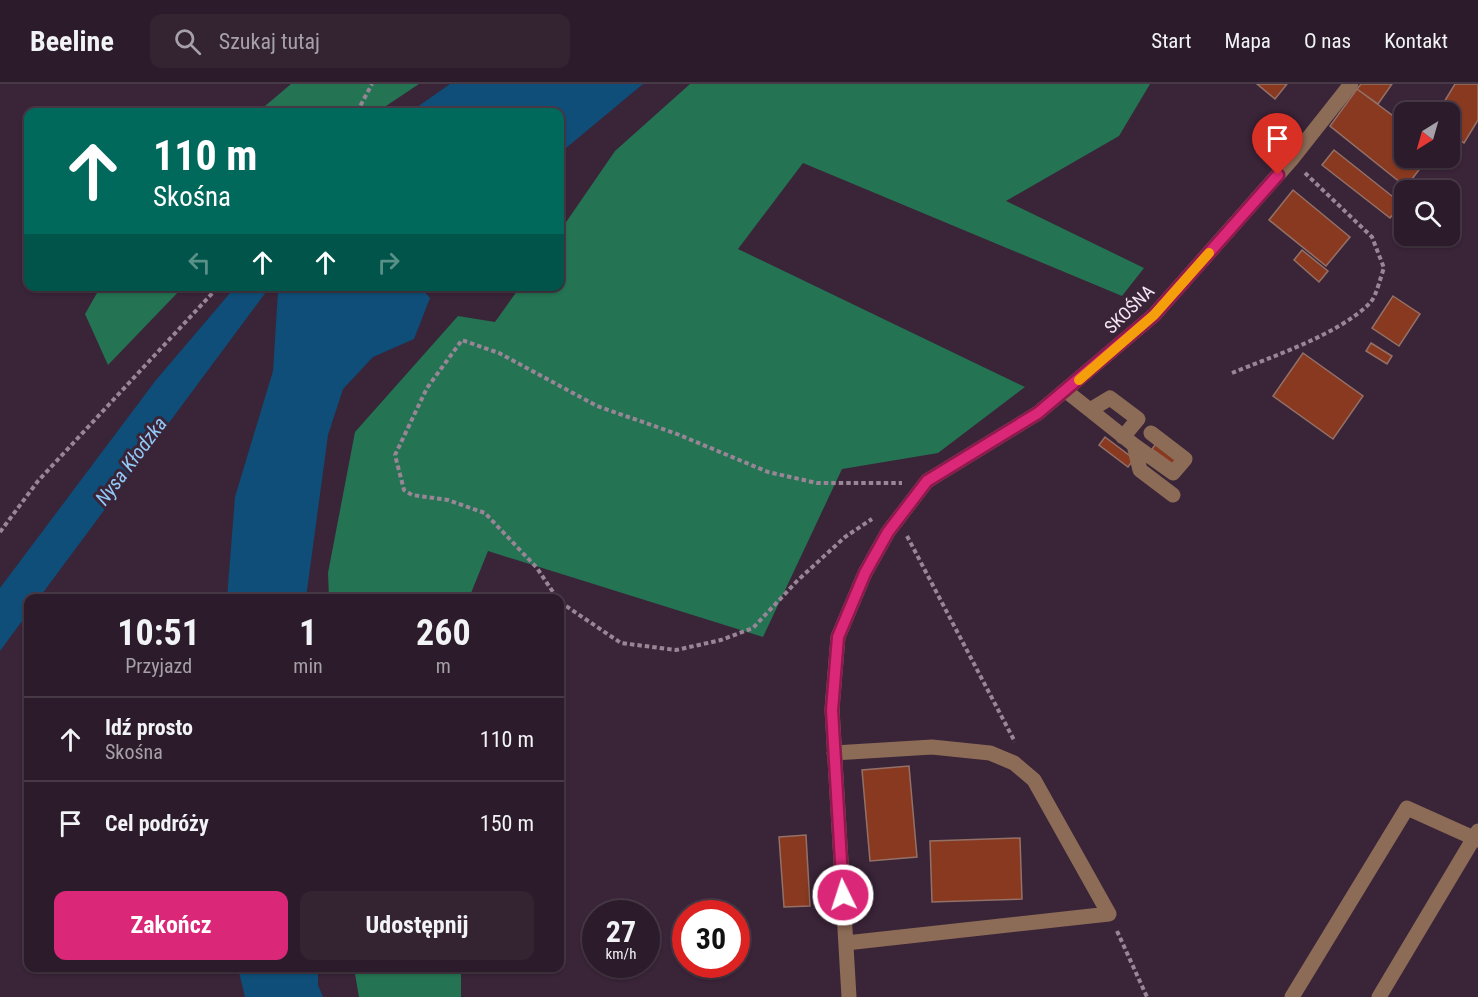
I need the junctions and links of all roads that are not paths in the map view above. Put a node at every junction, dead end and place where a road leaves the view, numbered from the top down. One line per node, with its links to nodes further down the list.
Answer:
1 (1351, 84): 2 (street, SKOŚNA)
2 (1066, 391): 3 (street); 7 (street, SKOŚNA)
3 (1090, 410): 5 (street); 5 (street)
4 (1151, 433): 5 (street)
5 (1129, 441): 6 (street)
6 (1173, 495)
7 (834, 753): 9 (street, SKOŚNA); 9 (street)
8 (1477, 836): 11 (street); 12 (street)
9 (846, 943): 10 (street, SKOŚNA)
10 (849, 997)
11 (1292, 997)
12 (1379, 997)

